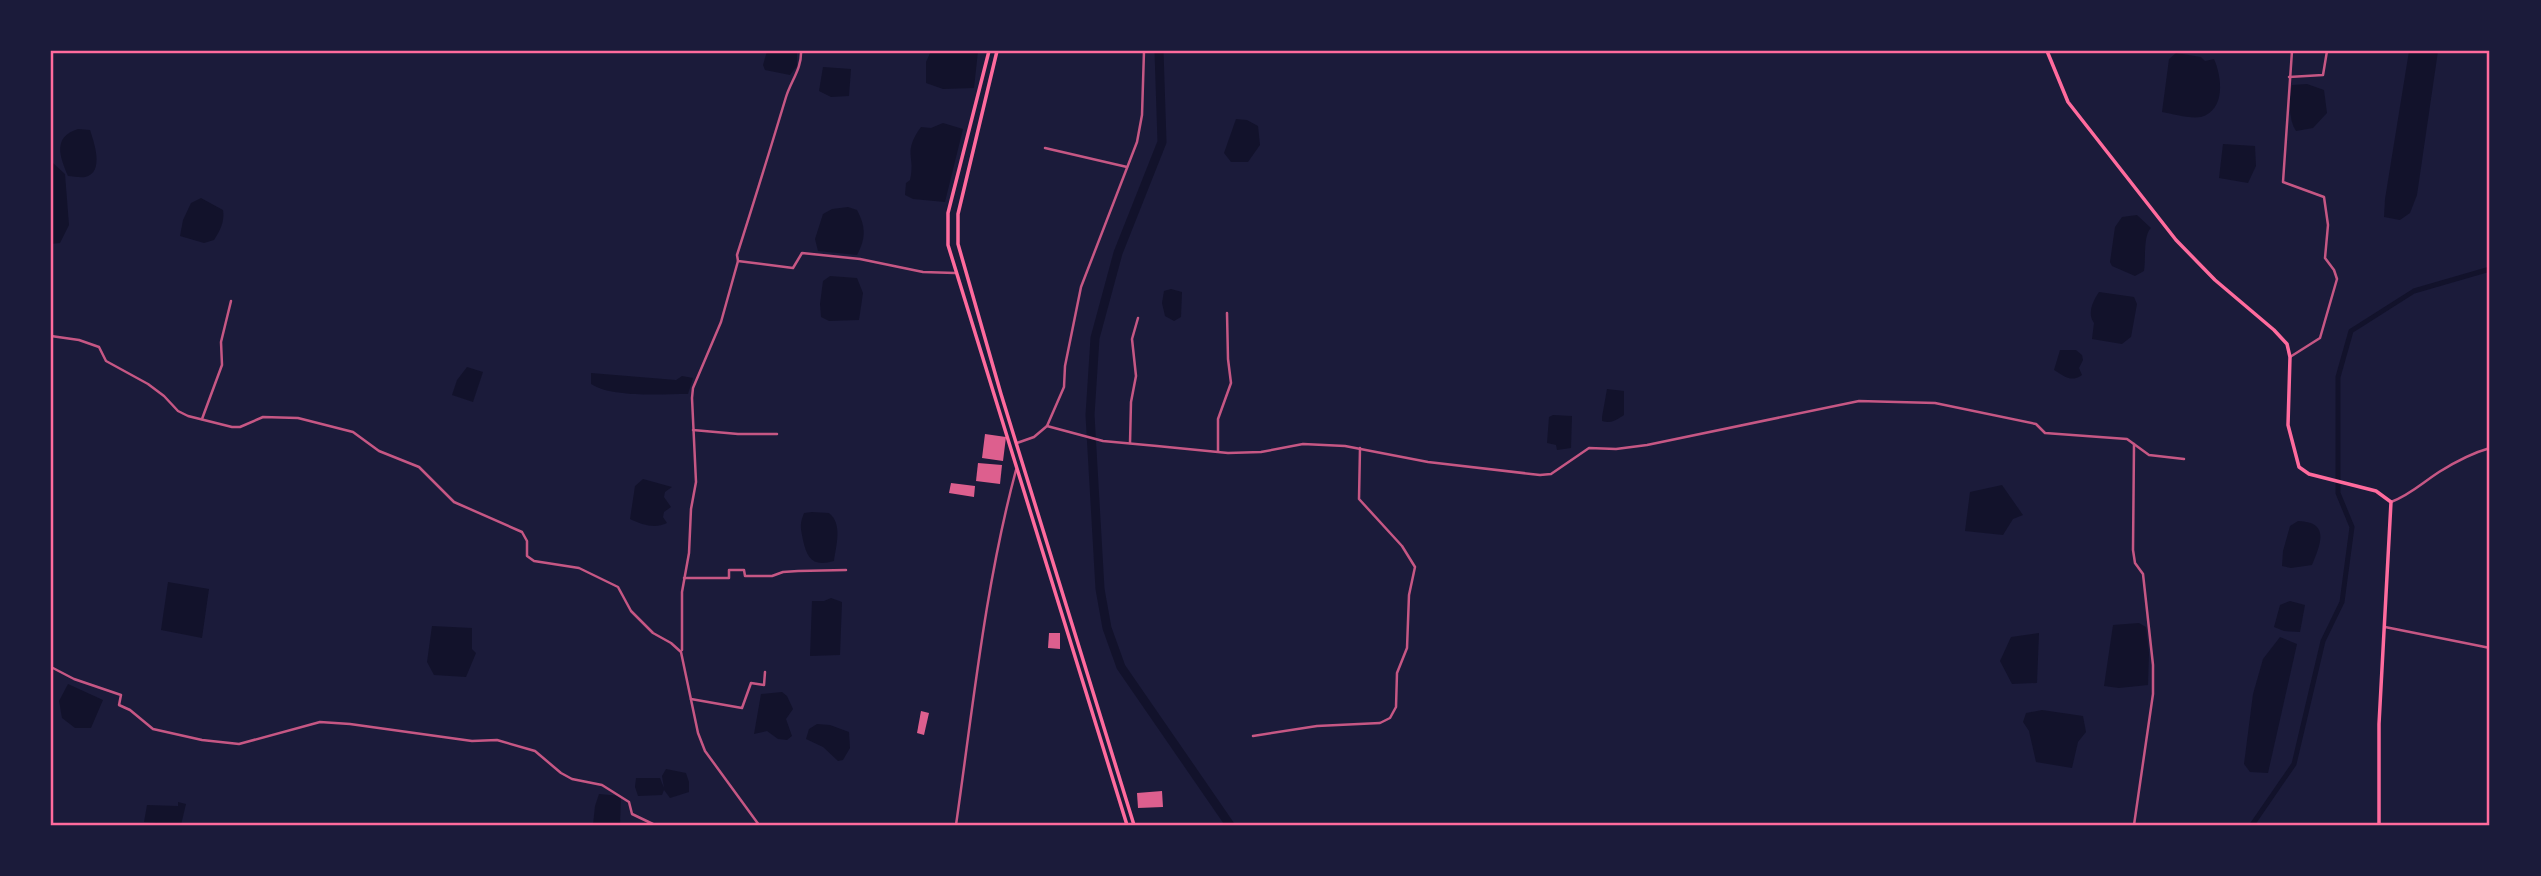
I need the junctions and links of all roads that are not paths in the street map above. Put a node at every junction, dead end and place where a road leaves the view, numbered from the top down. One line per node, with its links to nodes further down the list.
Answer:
1 (801, 51): 11 (street)
2 (989, 51): 12 (main road)
3 (997, 51): 16 (main road)
4 (1144, 51): 10 (street)
5 (2047, 51): 19 (main road)
6 (2292, 51): 8 (street)
7 (2327, 51): 8 (street)
8 (2289, 77): 19 (street)
9 (1045, 148): 10 (street)
10 (1127, 167): 21 (street)
11 (738, 261): 12 (street); 22 (street)
12 (955, 273): 18 (main road)
13 (231, 301): 20 (street)
14 (1227, 313): 29 (street)
15 (1138, 318): 25 (street)
16 (983, 334): 18 (main road); 24 (main road)
17 (51, 336): 20 (street)
18 (975, 337): 31 (main road)
19 (2290, 356): 32 (main road)
20 (202, 420): 39 (street)
21 (1047, 425): 24 (street); 25 (street)
22 (693, 430): 23 (street); 36 (street)
23 (777, 434)
24 (1017, 443): 33 (main road)
25 (1130, 444): 29 (street)
26 (2134, 444): 27 (street); 30 (street); 49 (street)
27 (1360, 448): 29 (street); 43 (street)
28 (2490, 448): 32 (street)
29 (1218, 452)
30 (2184, 459)
31 (1017, 467): 34 (main road); 46 (street)
32 (2391, 502): 37 (main road)
33 (1040, 517): 34 (main road); 48 (main road)
34 (1032, 519): 47 (main road)
35 (846, 570): 36 (street)
36 (684, 578): 39 (street)
37 (2385, 627): 38 (street); 50 (main road)
38 (2490, 648)
39 (681, 652): 42 (street)
40 (51, 667): 44 (street)
41 (765, 672): 42 (street)
42 (691, 699): 45 (street)
43 (1253, 736)
44 (655, 825)
45 (759, 825)
46 (956, 825)
47 (1126, 825)
48 (1135, 825)
49 (2134, 825)
50 (2378, 825)

